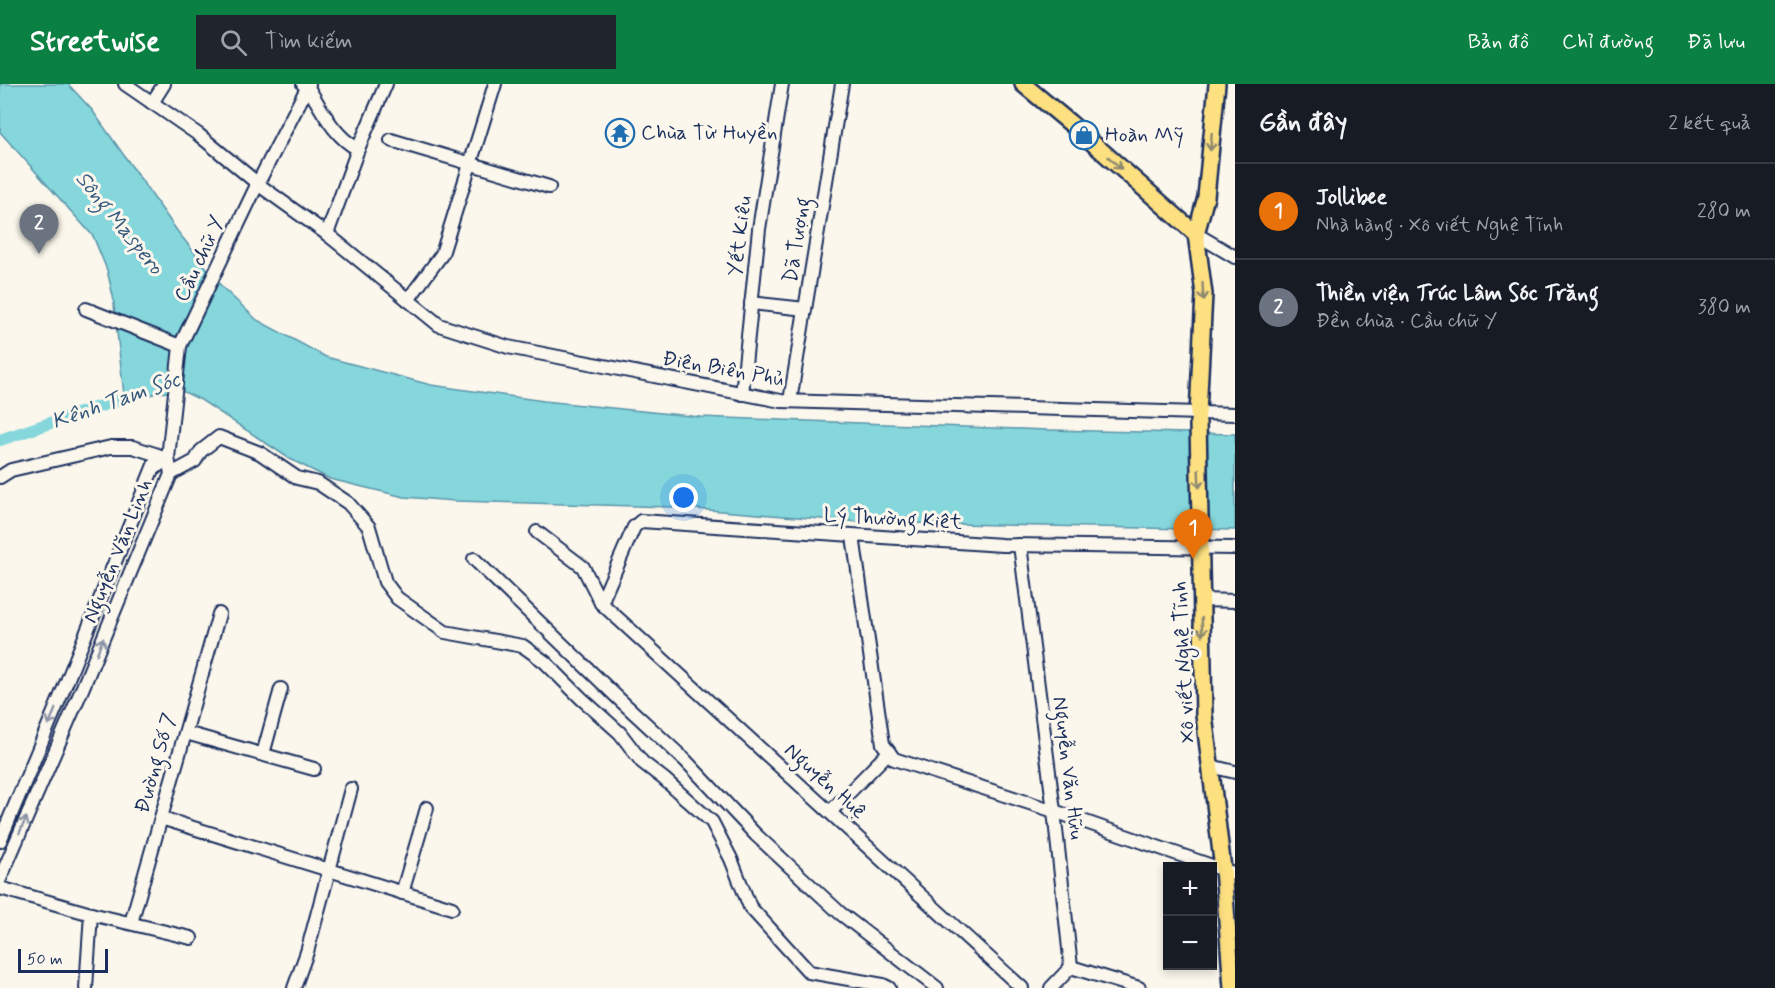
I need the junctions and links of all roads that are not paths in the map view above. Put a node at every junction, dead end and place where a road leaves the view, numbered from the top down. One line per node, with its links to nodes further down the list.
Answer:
1 (125, 84): 10 (street, Điện Biên Phủ)
2 (164, 84): 10 (street)
3 (386, 84): 12 (street)
4 (495, 84): 13 (street)
5 (782, 84): 20 (street, Yết Kiêu)
6 (842, 84): 22 (street, Dã Tượng)
7 (1023, 84): 17 (main road, one-way to 17)
8 (1217, 84): 17 (main road, Xô viết Nghệ Tĩnh, one-way to 17)
9 (306, 85): 12 (street); 14 (street, Cầu chữ Y)
10 (152, 103): 14 (street, Điện Biên Phủ)
11 (391, 140): 13 (street)
12 (358, 149): 16 (street)
13 (471, 162): 15 (street); 19 (street)
14 (257, 185): 16 (street, Điện Biên Phủ); 23 (street, Cầu chữ Y)
15 (549, 187)
16 (327, 234): 19 (street, Điện Biên Phủ)
17 (1196, 234): 18 (street); 27 (main road, Xô viết Nghệ Tĩnh, one-way to 27)
18 (1235, 257)
19 (408, 300): 24 (street, Điện Biên Phủ)
20 (751, 303): 22 (street); 24 (street, Yết Kiêu)
21 (86, 309): 23 (street)
22 (805, 309): 25 (street, Dã Tượng)
23 (180, 346): 28 (street, Cầu chữ Y)
24 (742, 394): 25 (street, Điện Biên Phủ)
25 (790, 401): 27 (street, Điện Biên Phủ)
26 (1235, 414): 27 (street, Điện Biên Phủ)
27 (1198, 418): 34 (main road, Xô viết Nghệ Tĩnh, one-way to 34)
28 (168, 458): 29 (street, Nguyễn Văn Linh); 30 (street, Nguyễn Văn Linh)
29 (154, 469): 31 (street); 42 (street, Nguyễn Văn Linh)
30 (171, 474): 43 (street, Nguyễn Văn Linh, one-way to 30); 69 (street)
31 (0, 477)
32 (537, 531): 40 (street)
33 (853, 536): 35 (street, Lý Thường Kiệt); 40 (street, Lý Thường Kiệt); 46 (street)
34 (1201, 541): 35 (street, Lý Thường Kiệt); 36 (street, Lý Thường Kiệt); 38 (main road, Xô viết Nghệ Tĩnh)
35 (1020, 545): 53 (street, Nguyễn Văn Hữu)
36 (1235, 548)
37 (474, 559): 70 (street)
38 (1202, 600): 39 (street); 48 (main road, Xô viết Nghệ Tĩnh, one-way to 48)
39 (1235, 601)
40 (601, 603): 54 (street, Nguyễn Huệ)
41 (219, 614): 45 (street, Đường Số 7)
42 (67, 681): 43 (street); 56 (street, Nguyễn Văn Linh, one-way to 56)
43 (83, 687): 59 (street, Nguyễn Văn Linh, one-way to 43)
44 (281, 689): 47 (street)
45 (186, 733): 47 (street); 55 (street, Đường Số 7)
46 (889, 752): 53 (street); 54 (street)
47 (263, 754): 49 (street)
48 (1210, 766): 50 (street); 58 (main road, Xô viết Nghệ Tĩnh)
49 (314, 768)
50 (1235, 772)
51 (351, 789): 57 (street)
52 (427, 808): 61 (street)
53 (1054, 811): 58 (street); 66 (street, Nguyễn Văn Hữu)
54 (830, 812): 71 (street, Nguyễn Huệ)
55 (161, 818): 57 (street); 64 (street, Đường Số 7)
56 (0, 841)
57 (328, 870): 61 (street); 68 (street)
58 (1229, 872): 74 (main road, Xô viết Nghệ Tĩnh)
59 (0, 879)
60 (0, 888): 63 (street)
61 (402, 892): 62 (street)
62 (452, 908)
63 (91, 914): 64 (street); 67 (street)
64 (131, 923): 65 (street)
65 (191, 938)
66 (1071, 967): 72 (street); 73 (street)
67 (86, 988)
68 (294, 988)
69 (889, 988)
70 (937, 988)
71 (1022, 988)
72 (1051, 988)
73 (1139, 988)
74 (1232, 988)

